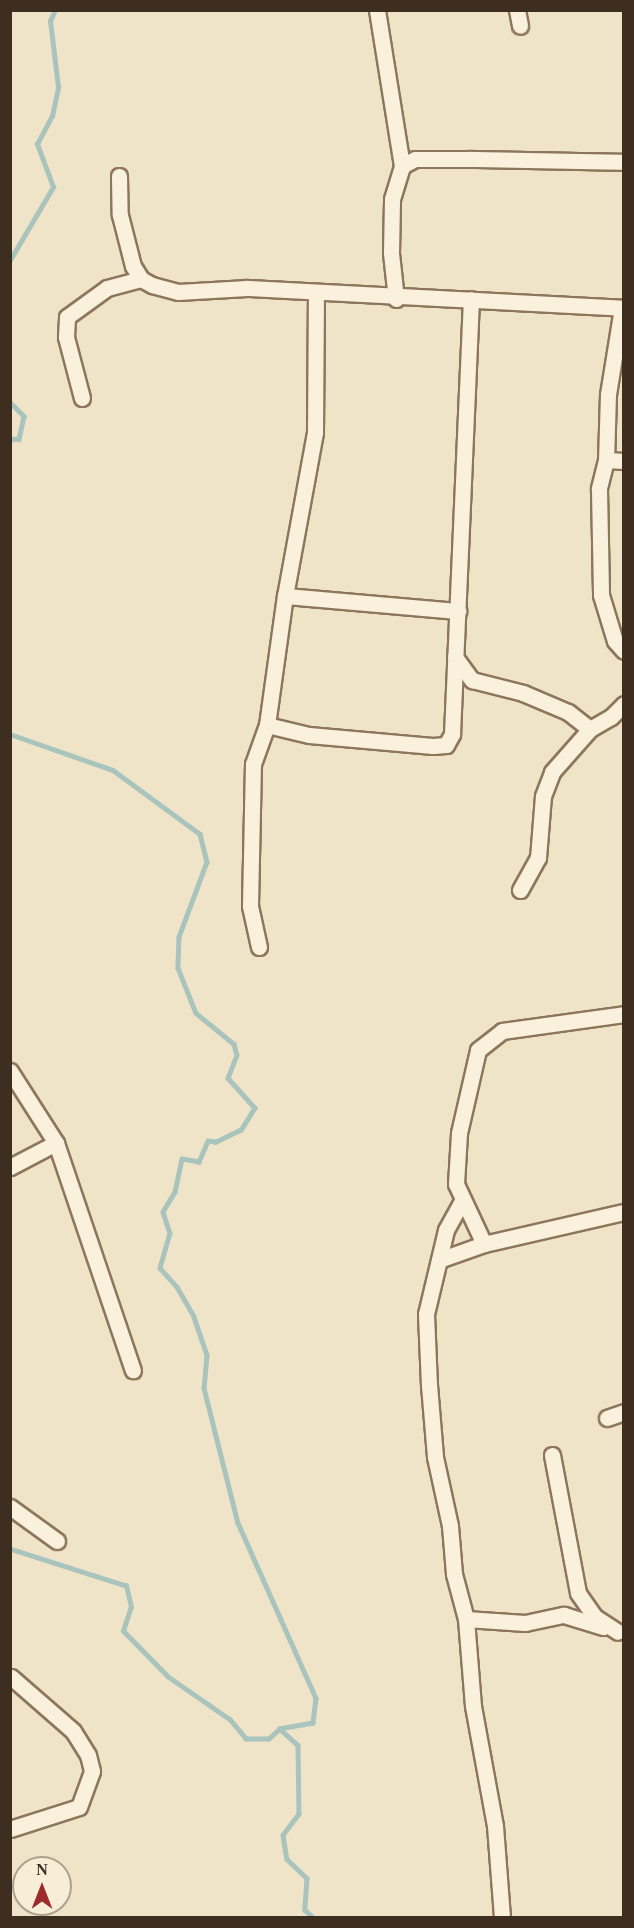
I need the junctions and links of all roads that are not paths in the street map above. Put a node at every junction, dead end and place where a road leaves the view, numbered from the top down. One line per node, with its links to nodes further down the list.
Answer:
1 (376, 10): 5 (street)
2 (517, 10): 3 (street)
3 (520, 26)
4 (624, 162): 5 (street)
5 (402, 166): 9 (street)
6 (119, 176): 7 (street)
7 (141, 279): 8 (street); 12 (street)
8 (316, 293): 9 (street); 15 (street)
9 (396, 299): 10 (street)
10 (471, 299): 11 (street); 16 (street)
11 (623, 308): 13 (street)
12 (82, 398)
13 (606, 460): 14 (street); 17 (street)
14 (624, 461)
15 (285, 596): 16 (street); 22 (street)
16 (458, 611): 18 (street)
17 (624, 651)
18 (455, 657): 19 (street); 20 (street)
19 (472, 680): 20 (street); 23 (street)
20 (453, 689): 22 (street)
21 (624, 704): 23 (street)
22 (267, 725): 25 (street)
23 (590, 729): 24 (street)
24 (520, 890)
25 (259, 947)
26 (624, 1014): 30 (street)
27 (10, 1071): 28 (street)
28 (56, 1143): 29 (street); 34 (street)
29 (10, 1167)
30 (462, 1201): 32 (street); 33 (street)
31 (624, 1212): 32 (street)
32 (484, 1244): 33 (street)
33 (439, 1260): 40 (street)
34 (133, 1370)
35 (624, 1412): 36 (street)
36 (607, 1418)
37 (552, 1455): 41 (street)
38 (10, 1507): 39 (street)
39 (57, 1541)
40 (466, 1619): 41 (street); 44 (street)
41 (621, 1632)
42 (11, 1677): 43 (street)
43 (10, 1829)
44 (502, 1917)

